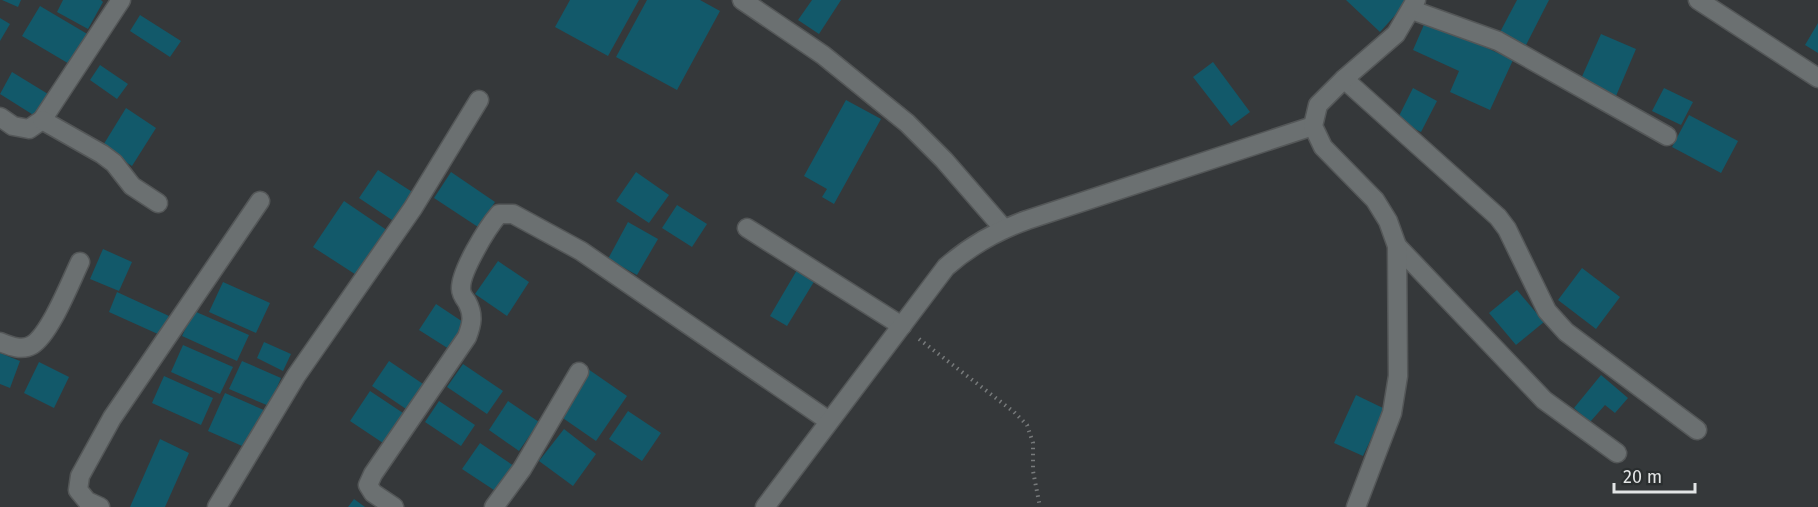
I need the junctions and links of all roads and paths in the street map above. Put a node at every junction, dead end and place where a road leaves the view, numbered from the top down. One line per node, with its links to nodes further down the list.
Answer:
1 (121, 0): 9 (street)
2 (742, 0): 15 (street)
3 (1698, 0): 5 (street)
4 (1414, 5): 6 (street); 11 (street)
5 (1818, 78)
6 (1344, 79): 10 (street); 22 (street)
7 (479, 100): 25 (street)
8 (0, 117): 9 (street)
9 (42, 120): 13 (street)
10 (1313, 126): 15 (street); 16 (street)
11 (1667, 136)
12 (260, 201): 24 (street)
13 (158, 203)
14 (747, 228): 18 (street)
15 (1004, 229): 18 (street)
16 (1397, 246): 23 (street); 30 (street)
17 (80, 262): 19 (street)
18 (902, 326): 21 (street); 29 (path)
19 (0, 342)
20 (579, 372): 27 (street)
21 (829, 421): 26 (street); 28 (street)
22 (1697, 430)
23 (1617, 453)
24 (100, 507)
25 (217, 507)
26 (394, 507)
27 (494, 507)
28 (765, 507)
29 (1040, 507)
30 (1356, 507)

